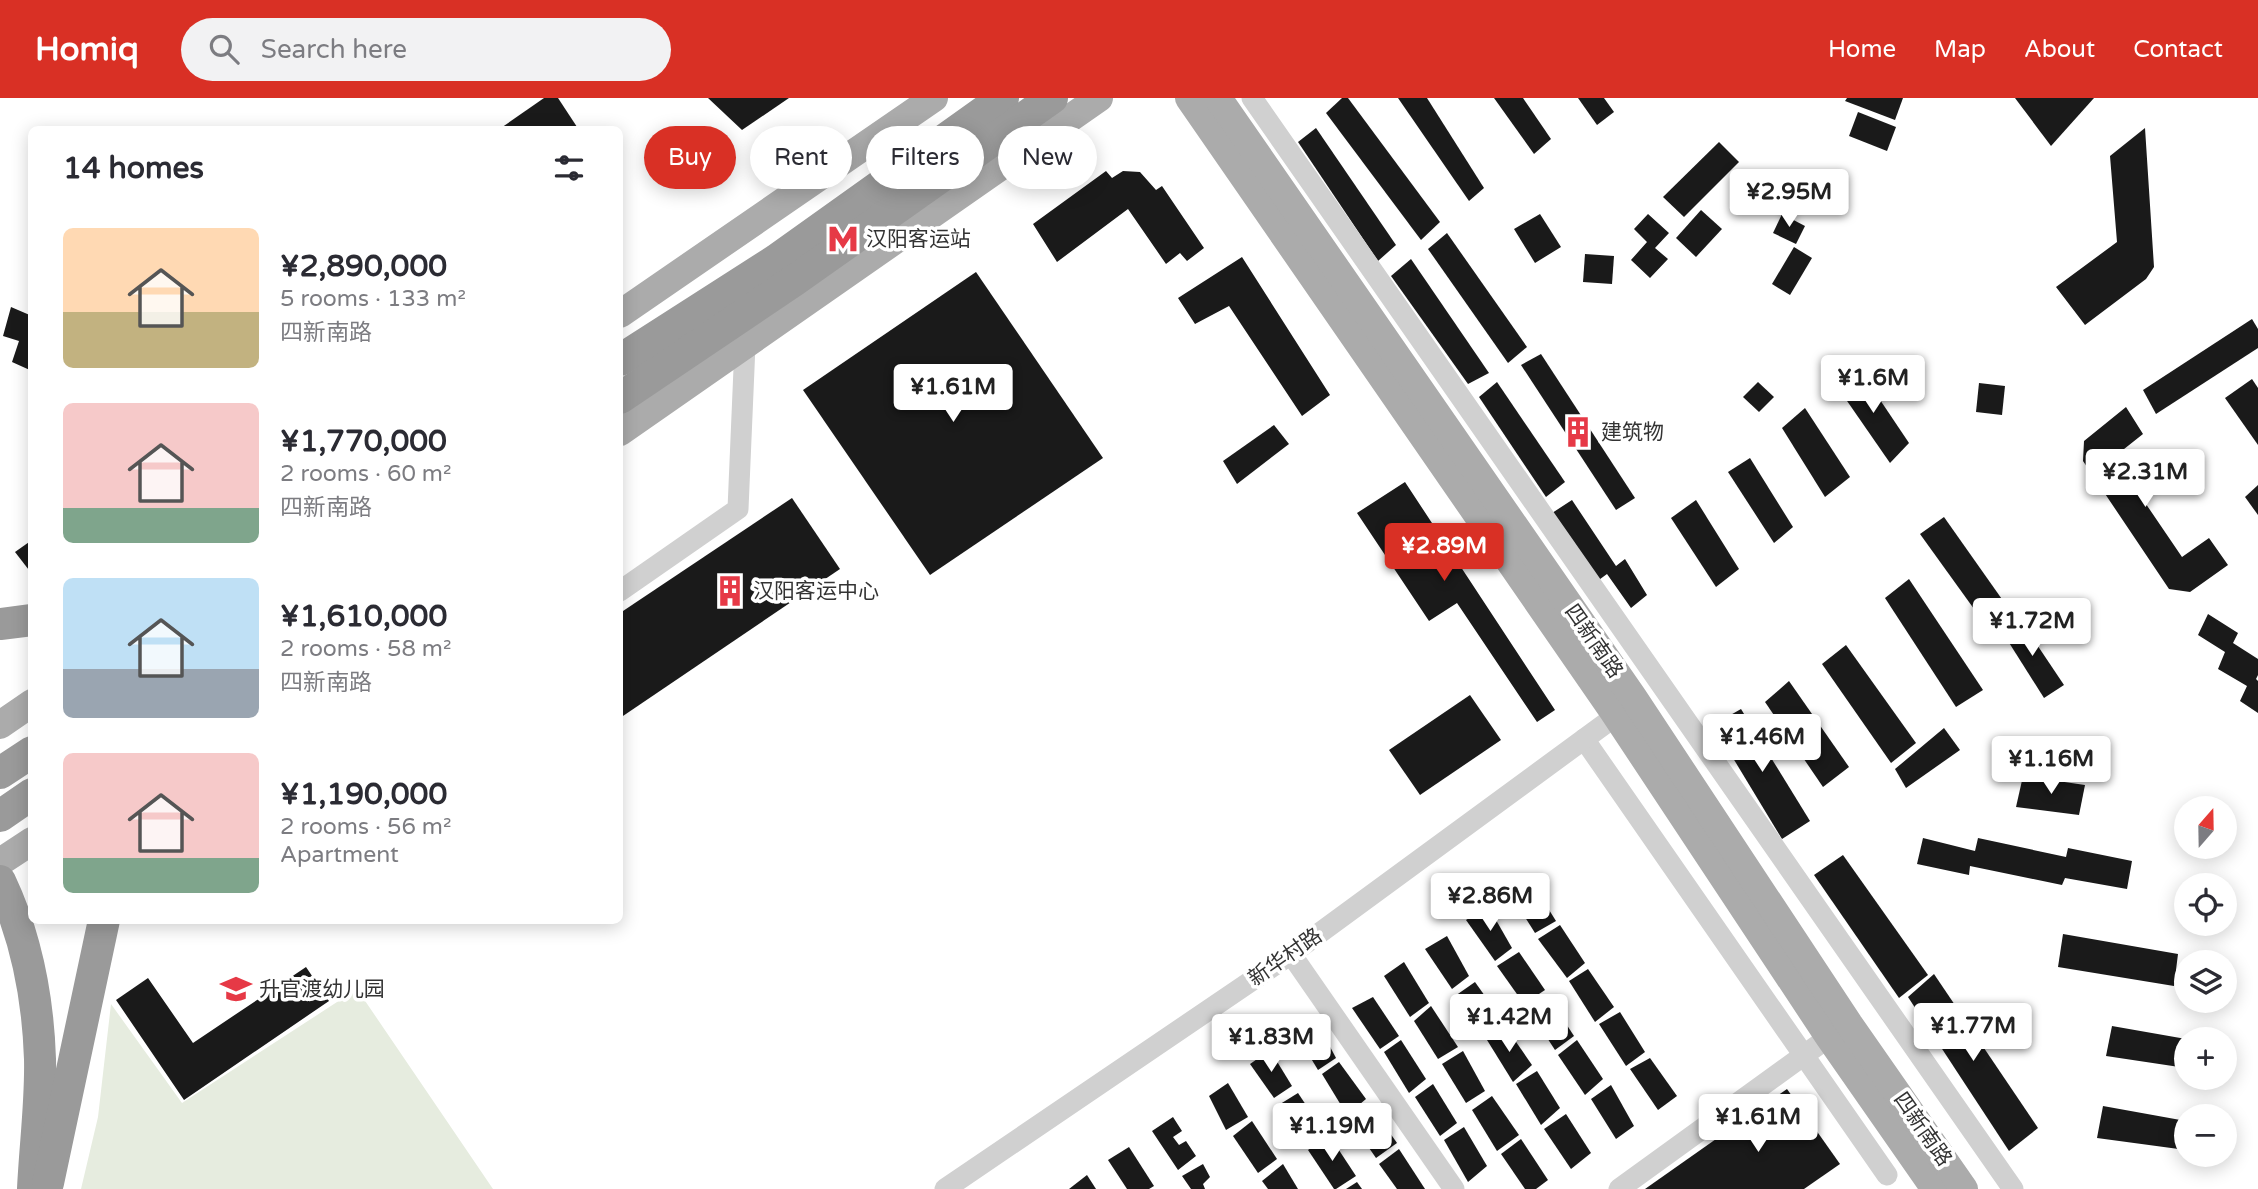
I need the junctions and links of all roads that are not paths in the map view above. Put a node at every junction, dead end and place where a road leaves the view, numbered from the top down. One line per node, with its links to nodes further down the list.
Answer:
1 (934, 98): 9 (main road)
2 (1003, 98): 8 (highway)
3 (1052, 98): 8 (highway)
4 (1099, 98): 10 (main road)
5 (1189, 98): 18 (main road, 四新南路)
6 (1218, 98): 39 (main road, 四新南路)
7 (1252, 98): 40 (street)
8 (785, 270): 11 (highway); 12 (highway)
9 (623, 312)
10 (745, 345): 13 (main road); 14 (street)
11 (623, 358)
12 (623, 396)
13 (623, 430)
14 (623, 589)
15 (28, 620): 16 (highway)
16 (0, 624)
17 (28, 706): 19 (main road)
18 (1617, 715): 20 (street, 新华村路); 30 (main road, 四新南路)
19 (0, 725)
20 (1584, 739): 29 (street, 新华村路); 31 (street)
21 (28, 755): 22 (highway)
22 (0, 773)
23 (28, 797): 24 (highway)
24 (0, 816)
25 (28, 844): 26 (main road)
26 (0, 862)
27 (0, 881): 33 (highway)
28 (103, 924): 34 (highway)
29 (1291, 954): 35 (street, 新华村路); 36 (street)
30 (1829, 1037): 31 (street); 38 (main road, 四新南路)
31 (1804, 1055): 32 (street); 37 (street)
32 (1887, 1175)
33 (33, 1189)
34 (46, 1189)
35 (945, 1189)
36 (1454, 1189)
37 (1619, 1189)
38 (1935, 1189)
39 (1964, 1189)
40 (2013, 1189)

